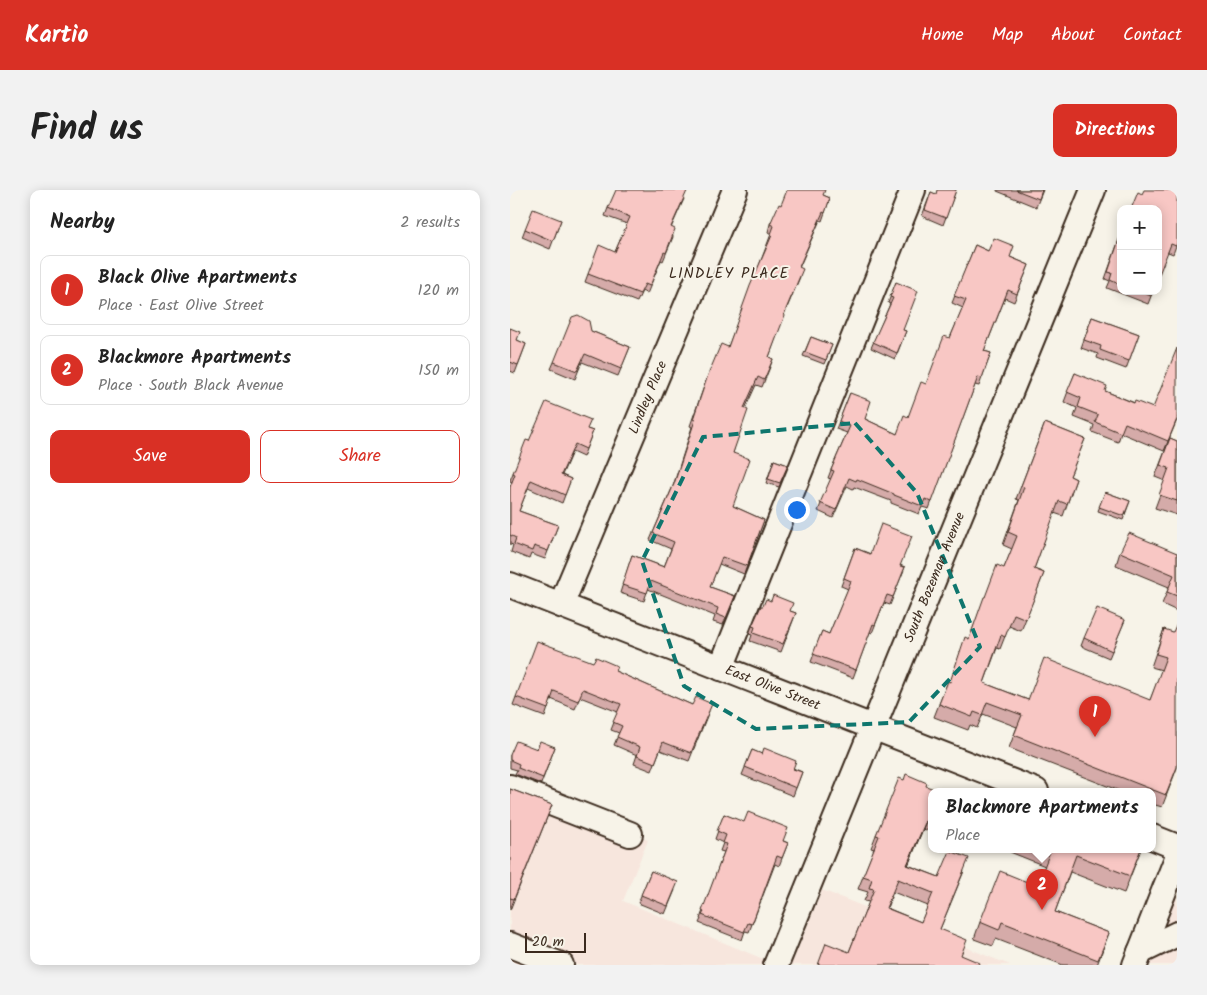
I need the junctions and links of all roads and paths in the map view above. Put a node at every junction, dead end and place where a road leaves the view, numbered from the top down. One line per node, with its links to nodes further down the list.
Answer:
1 (735, 190): 5 (street, Lindley Place)
2 (913, 190): 6 (street)
3 (1093, 190): 7 (street, South Bozeman Avenue)
4 (510, 585): 5 (street, East Olive Street)
5 (561, 605): 6 (street, East Olive Street)
6 (721, 668): 7 (street, East Olive Street)
7 (873, 728): 9 (street, East Olive Street); 18 (street, South Bozeman Avenue)
8 (510, 787): 10 (street)
9 (1028, 788)
10 (630, 834)
11 (1156, 839): 12 (street)
12 (1177, 847)
13 (1177, 858): 16 (street)
14 (1177, 934): 16 (street)
15 (510, 945): 17 (street)
16 (1138, 958)
17 (561, 965)
18 (776, 965)

